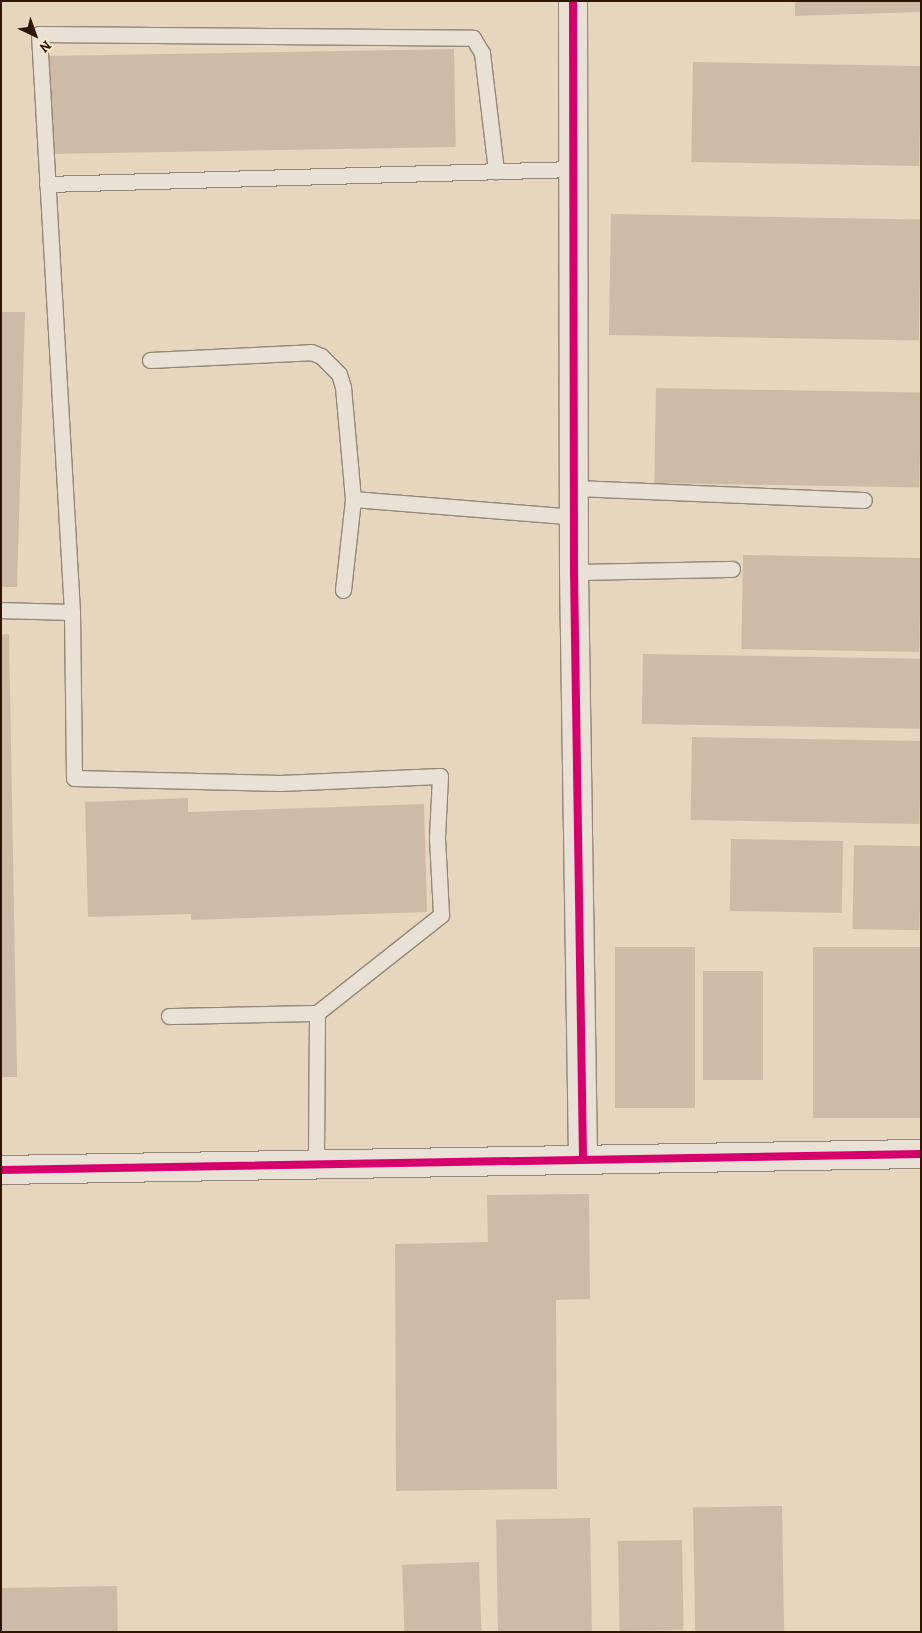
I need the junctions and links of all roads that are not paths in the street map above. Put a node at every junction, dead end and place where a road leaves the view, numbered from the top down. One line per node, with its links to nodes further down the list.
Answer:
1 (573, 1): 2 (street)
2 (573, 169): 3 (lane); 6 (street)
3 (496, 171): 4 (lane); 4 (lane)
4 (47, 184): 14 (lane)
5 (150, 360): 7 (lane)
6 (575, 488): 8 (lane); 9 (street)
7 (353, 498): 9 (lane); 12 (lane)
8 (864, 500)
9 (575, 517): 11 (street)
10 (732, 569): 11 (lane)
11 (574, 572): 18 (street)
12 (343, 590)
13 (1, 610): 14 (lane)
14 (72, 612): 15 (lane)
15 (317, 1013): 16 (lane); 19 (lane)
16 (169, 1016)
17 (921, 1154): 18 (street)
18 (583, 1159): 19 (street)
19 (316, 1164): 20 (street)
20 (1, 1170)

